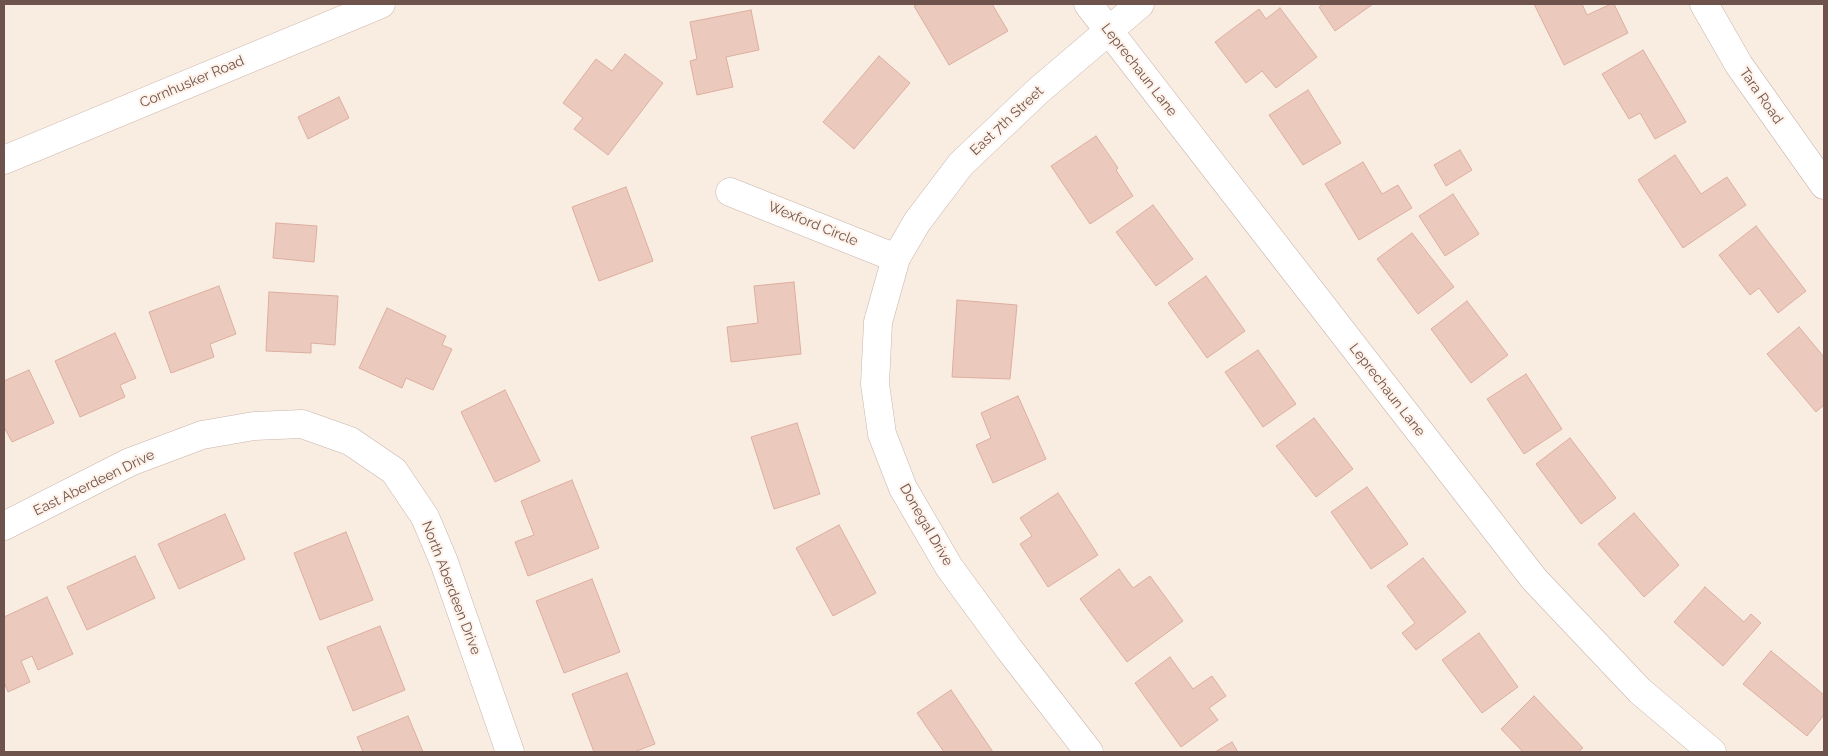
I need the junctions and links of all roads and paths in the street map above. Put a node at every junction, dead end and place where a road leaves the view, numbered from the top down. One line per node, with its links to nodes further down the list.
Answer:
1 (381, 4): 6 (street, Cornhusker Road)
2 (1088, 4): 5 (street, Leprechaun Lane)
3 (1140, 4): 5 (street, East 7th Street)
4 (1704, 4): 7 (street, Tara Road)
5 (1108, 30): 9 (street, East 7th Street); 14 (street, Leprechaun Lane)
6 (4, 160)
7 (1824, 185)
8 (730, 192): 9 (street, Wexford Circle)
9 (896, 258): 13 (street, Donegal Drive)
10 (302, 424): 11 (street, East Aberdeen Drive); 12 (street, North Aberdeen Drive)
11 (4, 526)
12 (510, 752)
13 (1089, 752)
14 (1712, 752)

